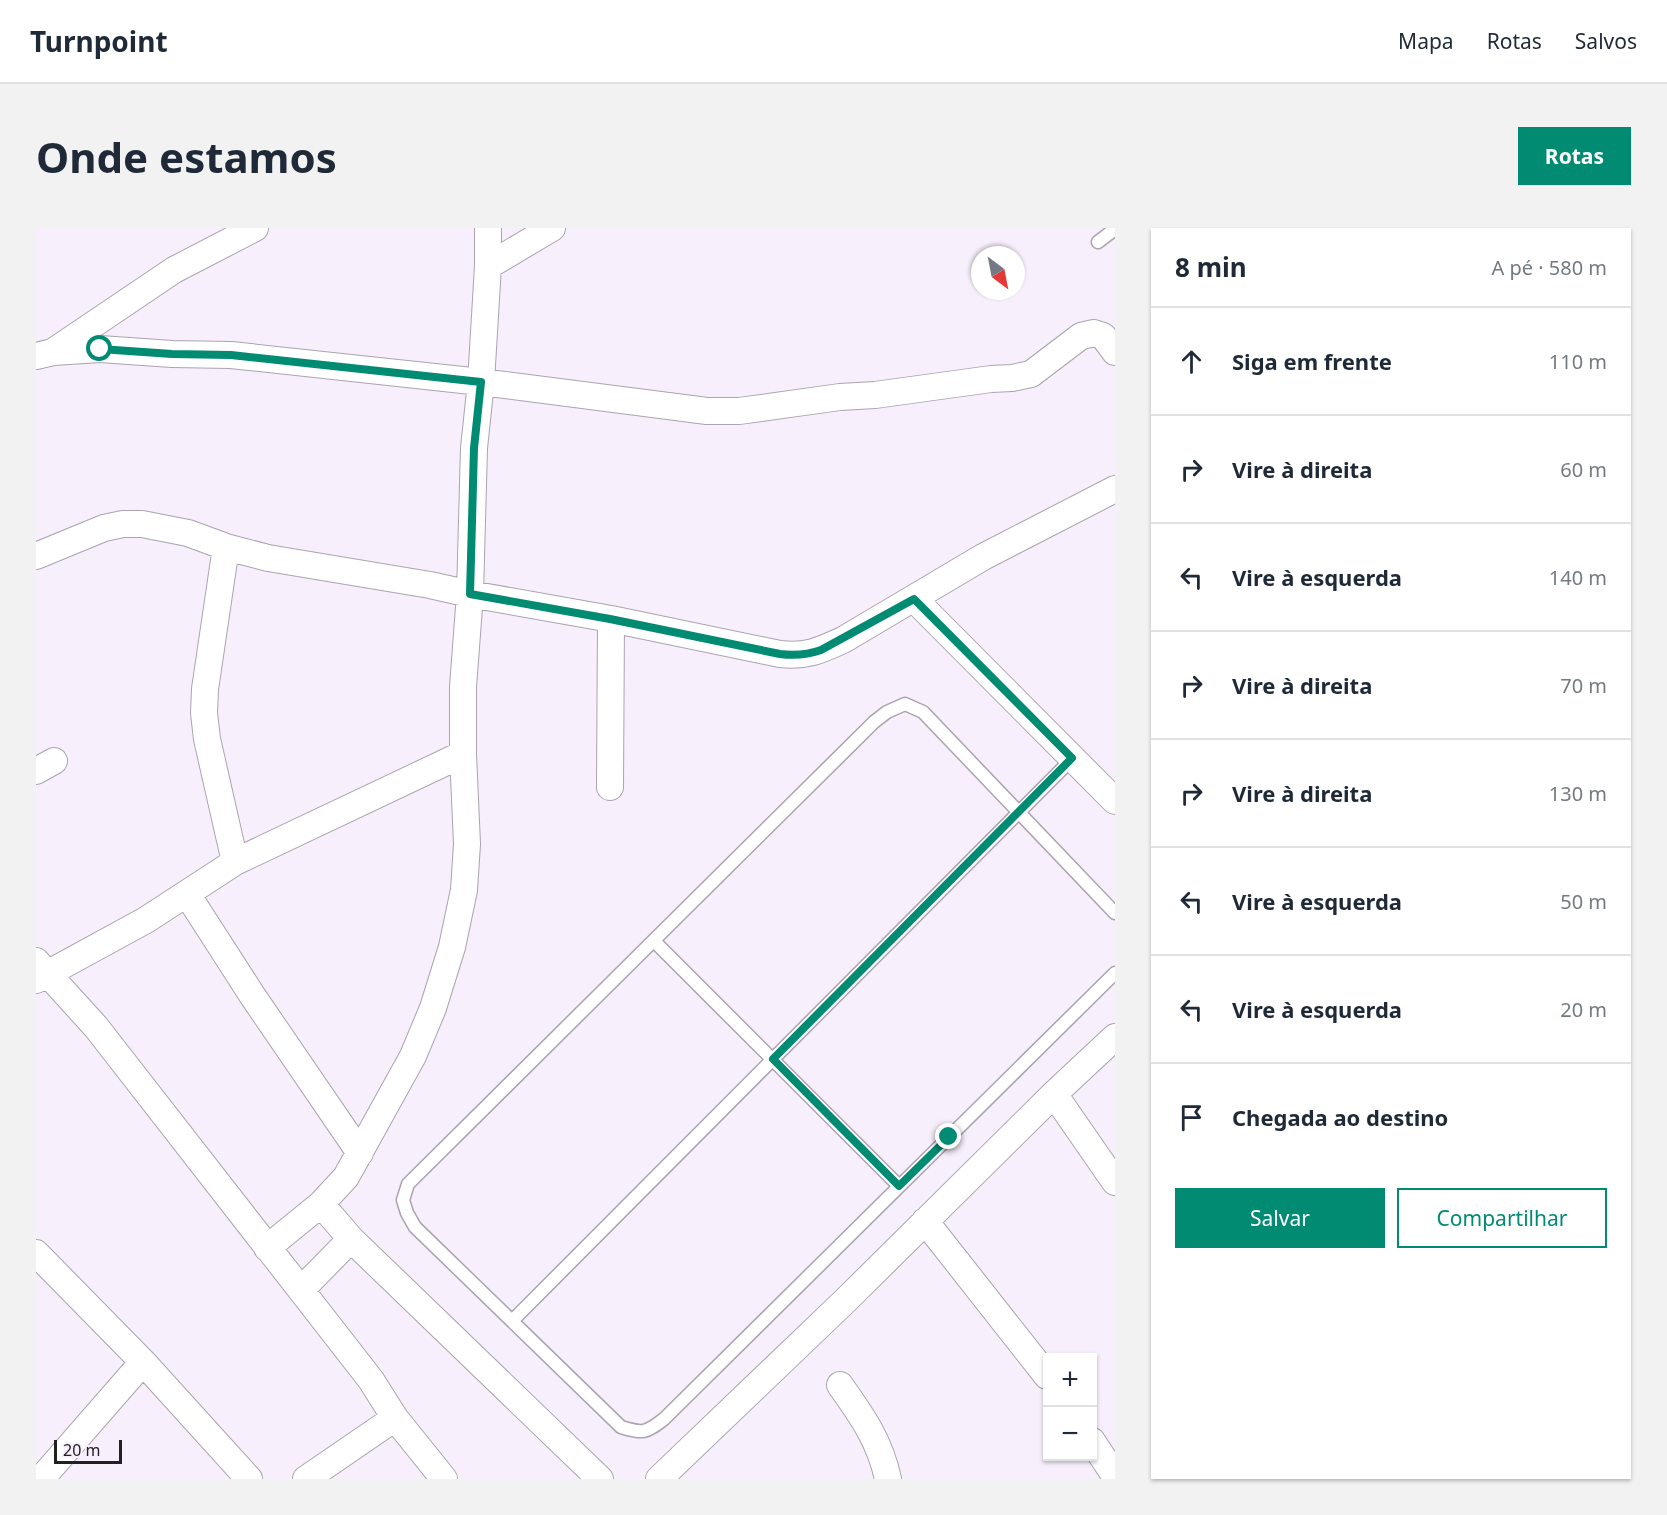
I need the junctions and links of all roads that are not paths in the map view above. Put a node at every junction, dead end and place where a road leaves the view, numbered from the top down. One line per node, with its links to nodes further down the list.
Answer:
1 (255, 228): 7 (street)
2 (552, 228): 4 (street)
3 (1115, 229): 5 (lane)
4 (485, 241): 8 (street)
5 (1098, 242)
6 (1115, 352): 8 (street)
7 (44, 354): 8 (street)
8 (481, 382): 12 (street)
9 (1115, 489): 13 (street)
10 (226, 547): 11 (street); 12 (street); 20 (street)
11 (36, 556)
12 (470, 594): 14 (street); 15 (street)
13 (914, 599): 14 (street); 16 (street)
14 (610, 619): 17 (street)
15 (463, 754): 20 (street); 29 (street)
16 (1072, 758): 18 (street); 19 (lane)
17 (610, 787)
18 (1115, 801)
19 (1019, 813): 22 (lane); 23 (lane); 27 (lane)
20 (235, 862): 21 (street)
21 (187, 894): 24 (street); 29 (street)
22 (1115, 914)
23 (654, 940): 27 (lane); 38 (lane)
24 (39, 972): 35 (street)
25 (1115, 973): 31 (lane)
26 (1113, 1043): 28 (street)
27 (773, 1059): 31 (lane); 38 (lane)
28 (1054, 1094): 30 (street); 33 (street)
29 (360, 1153): 32 (street)
30 (1115, 1182)
31 (899, 1186): 38 (lane)
32 (321, 1204): 34 (street); 35 (street)
33 (925, 1221): 40 (street); 51 (street)
34 (351, 1239): 37 (street); 50 (street)
35 (267, 1248): 37 (street)
36 (36, 1253): 39 (street)
37 (302, 1290): 42 (street)
38 (512, 1320)
39 (143, 1362): 46 (street); 47 (street)
40 (1043, 1371)
41 (840, 1385): 52 (street)
42 (394, 1418): 48 (street); 49 (street)
43 (1097, 1449): 45 (street)
44 (36, 1475): 46 (street)
45 (1115, 1476)
46 (40, 1479)
47 (249, 1479)
48 (306, 1479)
49 (444, 1479)
50 (600, 1479)
51 (659, 1479)
52 (888, 1479)

